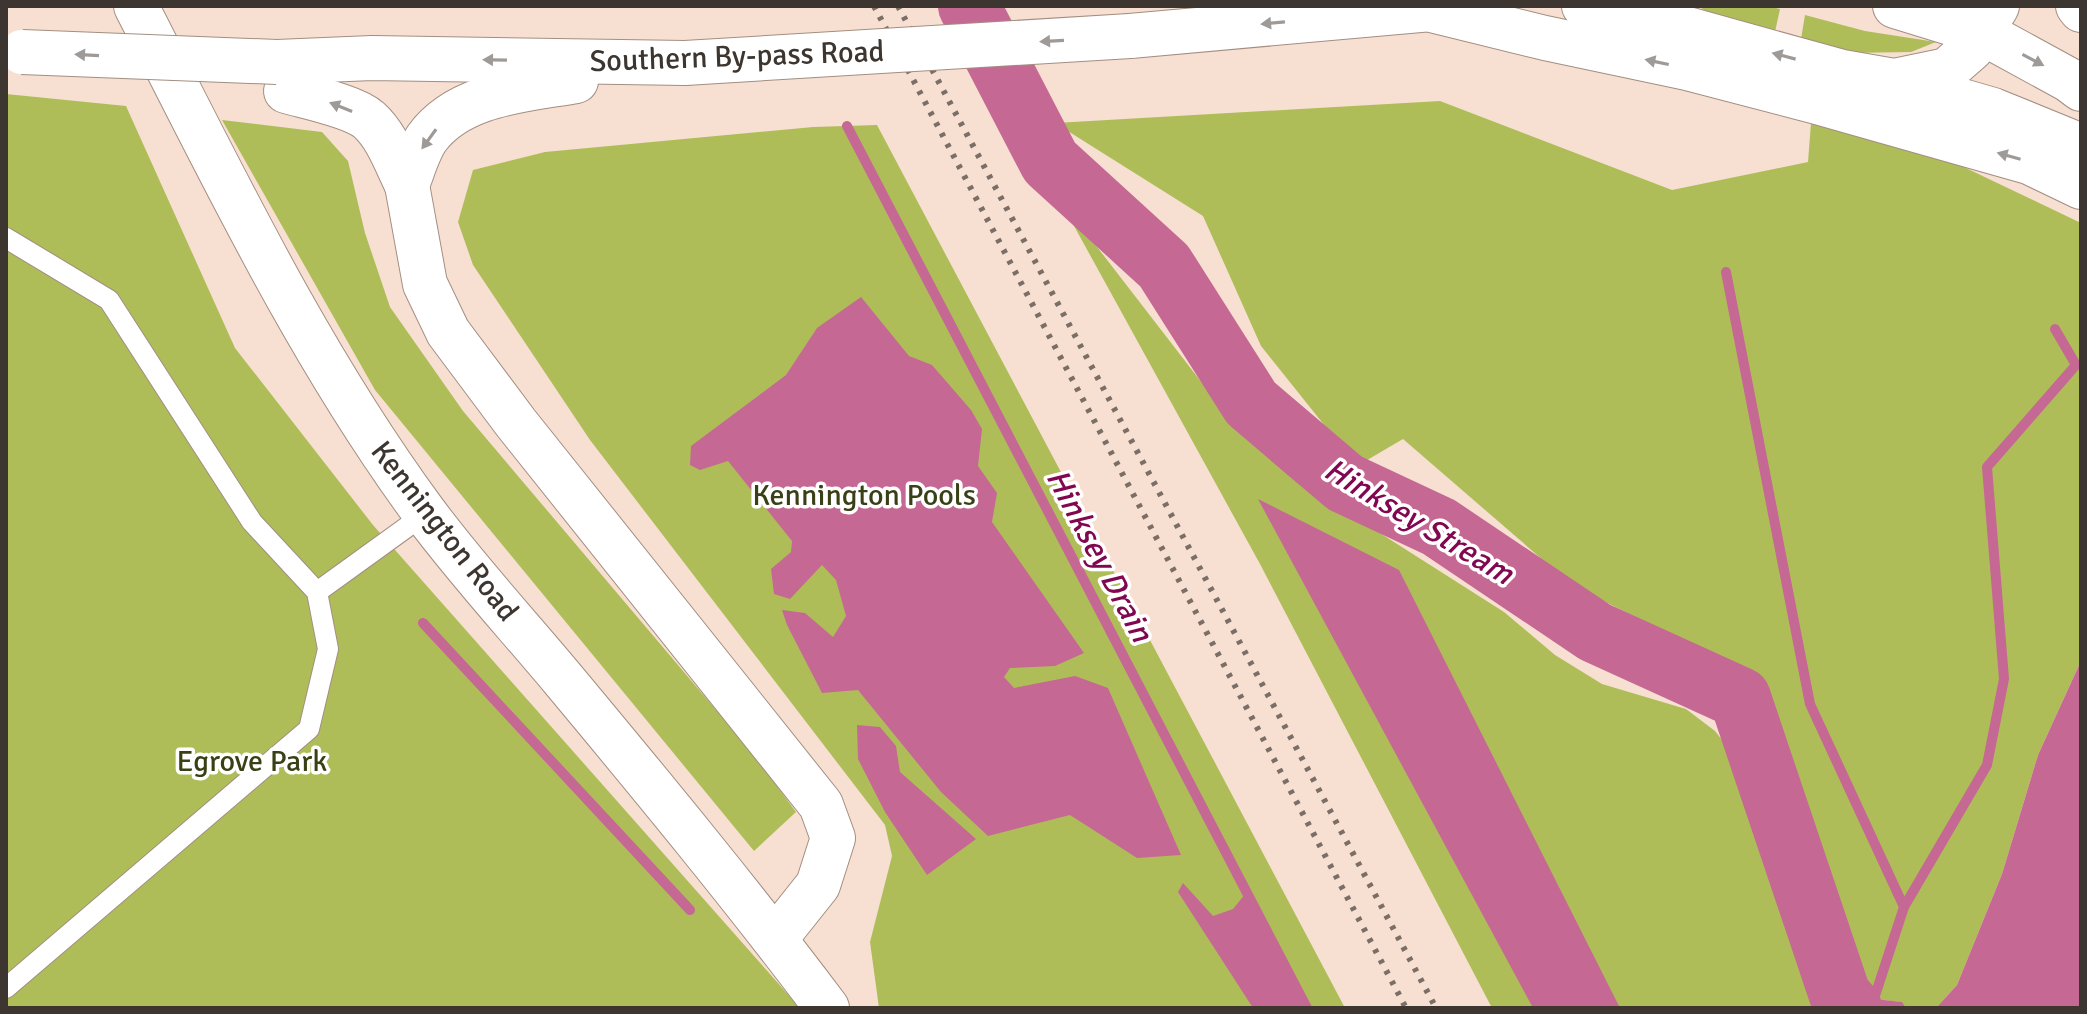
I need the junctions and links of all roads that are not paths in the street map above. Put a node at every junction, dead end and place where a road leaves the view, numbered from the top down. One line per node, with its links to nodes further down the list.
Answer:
1 (136, 6): 18 (main road, Kennington Road)
2 (1584, 6): 5 (main road)
3 (1895, 6): 6 (main road)
4 (1451, 8): 8 (main road, Southern By-pass Road, one-way to 4); 9 (main road, Southern By-pass Road, one-way to 9, bridge)
5 (1666, 17): 8 (main road)
6 (1990, 20): 11 (main road); 13 (main road, one-way to 13)
7 (14, 52): 10 (main road, Southern By-pass Road, one-way to 7, bridge)
8 (1738, 62): 12 (main road, one-way to 8)
9 (685, 63): 10 (main road, Southern By-pass Road, one-way to 10); 15 (main road, one-way to 15)
10 (282, 77): 15 (main road, one-way to 10)
11 (1894, 81): 12 (main road); 14 (main road)
12 (1821, 85): 16 (main road, one-way to 12)
13 (2081, 89)
14 (2081, 148)
15 (407, 185): 20 (main road)
16 (2081, 187)
17 (6, 238): 19 (lane)
18 (425, 514): 19 (lane); 20 (main road, Kennington Road)
19 (317, 592): 21 (lane)
20 (775, 939): 22 (main road, Kennington Road)
21 (6, 988)
22 (827, 1008)

